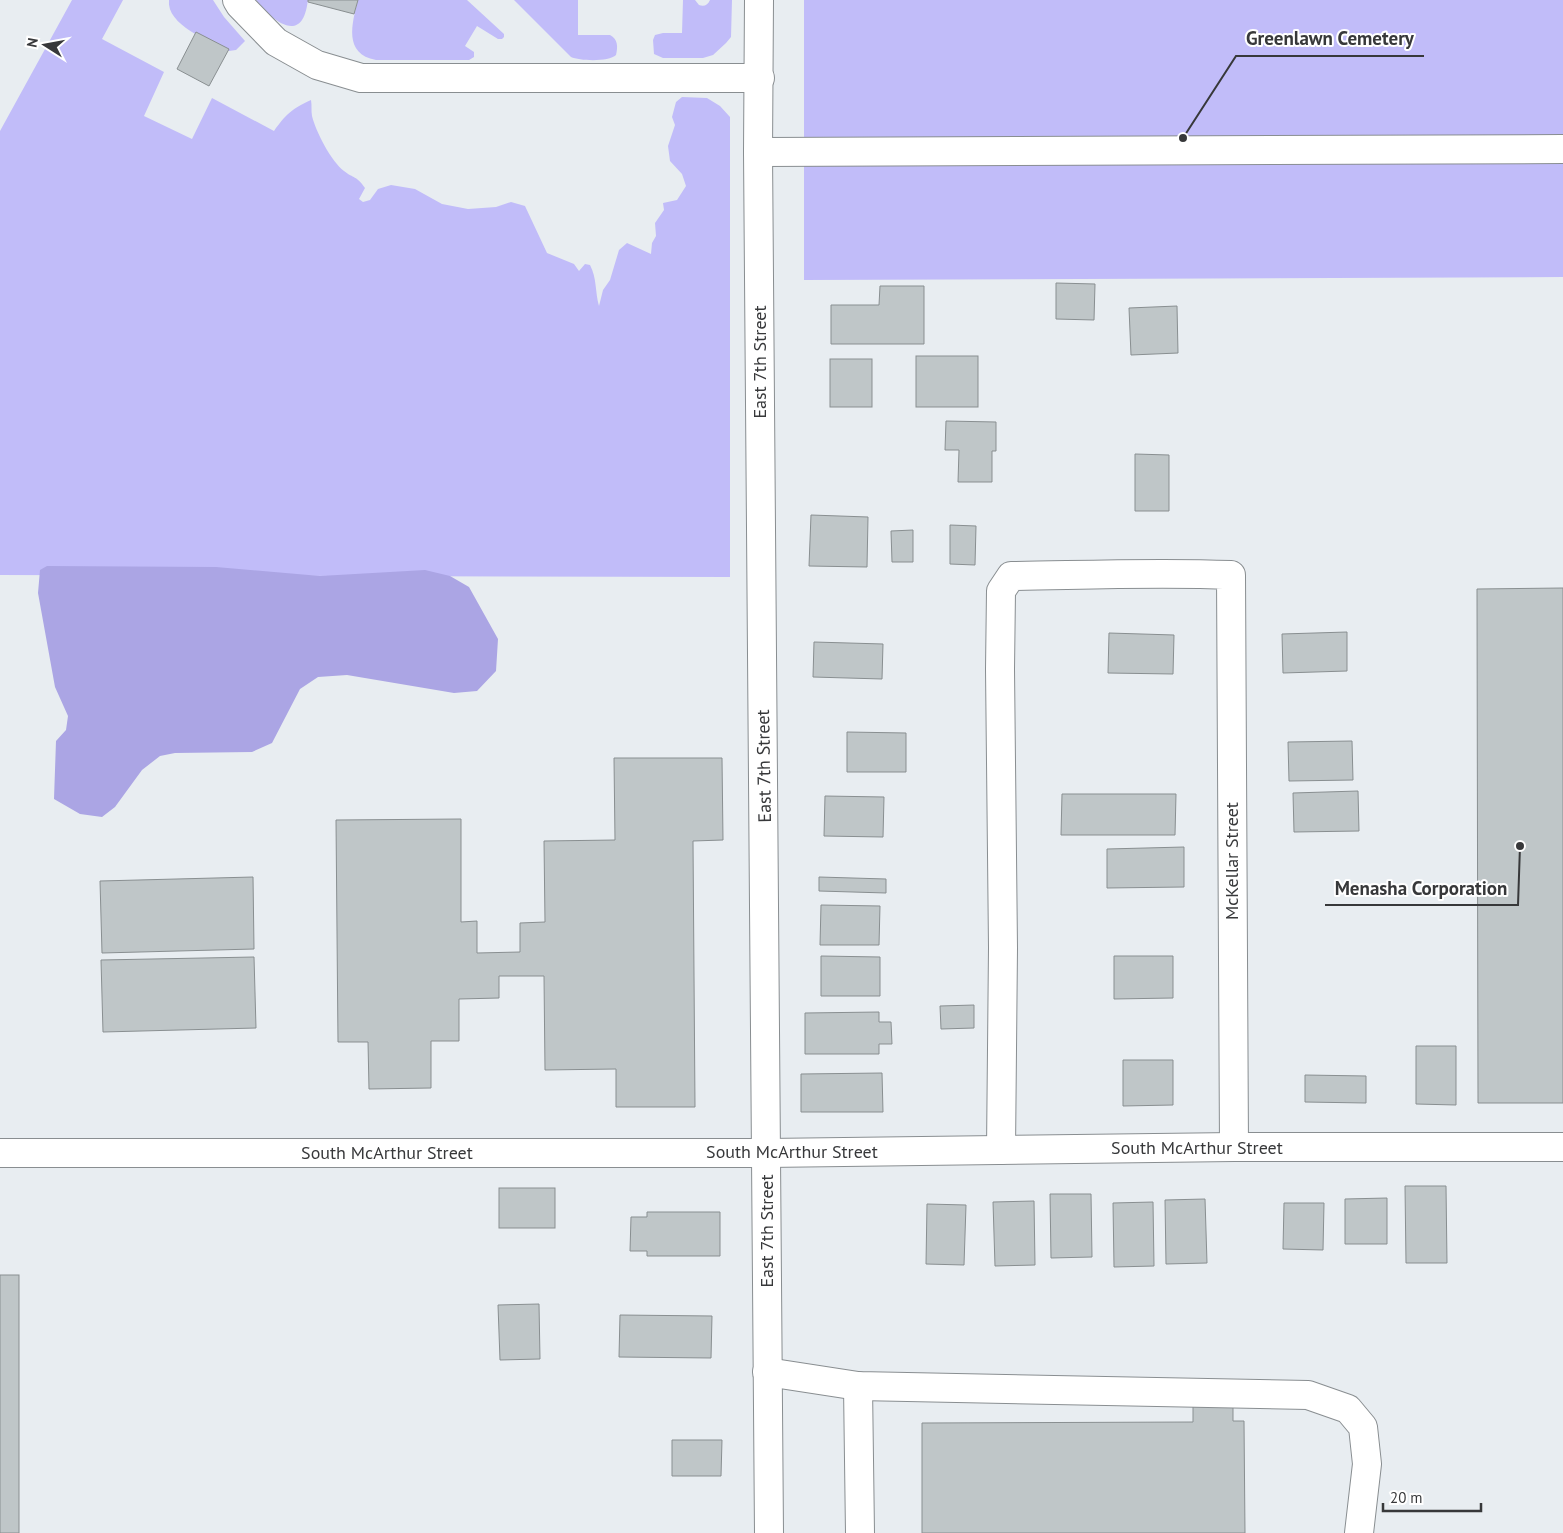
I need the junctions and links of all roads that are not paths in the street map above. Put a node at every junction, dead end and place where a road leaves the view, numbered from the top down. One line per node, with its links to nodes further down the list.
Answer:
1 (237, 0): 3 (street)
2 (759, 0): 3 (street, East 7th Street)
3 (760, 78): 5 (street, East 7th Street)
4 (1563, 149): 5 (street)
5 (758, 152): 10 (street, East 7th Street)
6 (1234, 1147): 7 (street, South McArthur Street); 8 (street, South McArthur Street); 8 (street, McKellar Street)
7 (1563, 1147)
8 (1001, 1150): 10 (street, South McArthur Street)
9 (10, 1152): 10 (street, South McArthur Street)
10 (767, 1153): 11 (street, East 7th Street)
11 (767, 1372): 12 (street); 13 (street, East 7th Street)
12 (858, 1386): 14 (street); 15 (street)
13 (769, 1533)
14 (860, 1533)
15 (1359, 1533)

